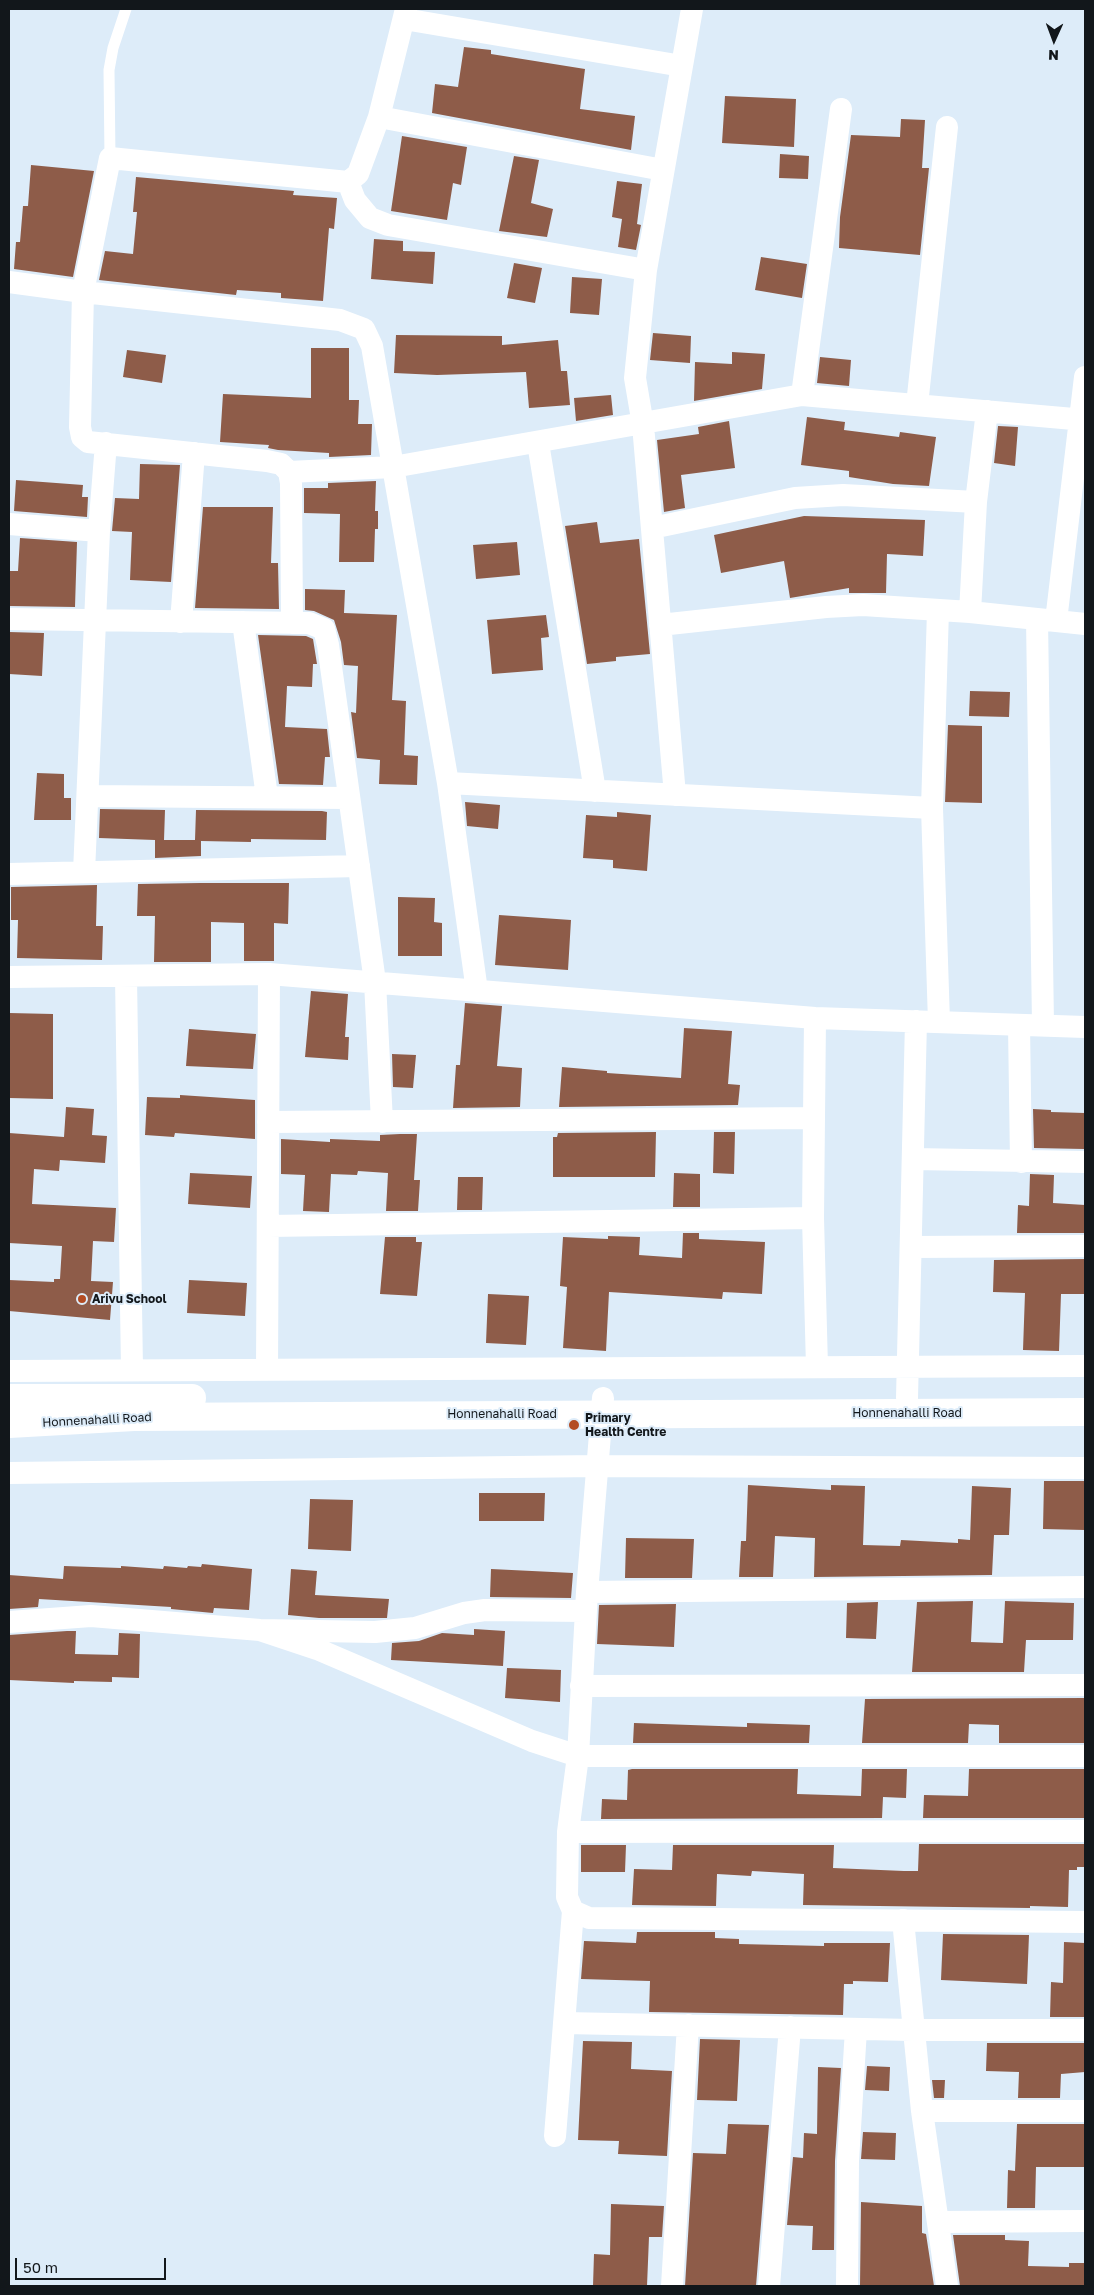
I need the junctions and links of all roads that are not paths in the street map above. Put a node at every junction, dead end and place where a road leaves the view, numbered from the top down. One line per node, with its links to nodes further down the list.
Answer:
1 (126, 9): 8 (lane)
2 (692, 9): 4 (street)
3 (405, 14): 4 (street); 6 (street)
4 (682, 66): 9 (street)
5 (841, 109): 15 (street)
6 (378, 117): 9 (street); 10 (street)
7 (947, 127): 16 (street)
8 (110, 158): 10 (street); 13 (street)
9 (663, 170): 11 (street)
10 (348, 182): 11 (street)
11 (646, 270): 19 (street)
12 (9, 282): 13 (street)
13 (83, 292): 21 (street); 23 (street)
14 (1085, 377): 18 (street)
15 (802, 396): 16 (street); 19 (street)
16 (917, 404): 17 (street)
17 (988, 411): 18 (street); 25 (street)
18 (1083, 420): 32 (street)
19 (643, 425): 20 (street); 27 (street)
20 (538, 443): 23 (street); 40 (street)
21 (106, 444): 22 (street); 28 (street)
22 (194, 453): 24 (street); 34 (street)
23 (393, 467): 24 (street); 39 (street)
24 (289, 472): 36 (street)
25 (976, 502): 27 (street); 30 (street)
26 (9, 524): 28 (street)
27 (652, 528): 37 (street)
28 (99, 531): 33 (street)
29 (938, 610): 30 (street); 37 (street); 45 (street)
30 (970, 612): 32 (street)
31 (9, 619): 33 (street)
32 (1046, 620): 38 (street); 58 (street)
33 (96, 621): 34 (street); 42 (street)
34 (181, 622): 35 (street)
35 (243, 622): 36 (street); 43 (street)
36 (292, 623): 44 (street)
37 (660, 624): 41 (street)
38 (1085, 624)
39 (448, 783): 40 (street); 53 (street)
40 (595, 791): 41 (street)
41 (674, 795): 45 (street)
42 (88, 796): 43 (street); 47 (street)
43 (266, 797): 44 (street)
44 (350, 798): 46 (street)
45 (932, 808): 56 (street)
46 (359, 866): 47 (street); 52 (street)
47 (84, 872): 48 (street)
48 (9, 874)
49 (269, 974): 51 (street); 52 (street); 61 (street)
50 (9, 977): 51 (street)
51 (126, 977): 73 (street)
52 (375, 982): 53 (street); 62 (street)
53 (477, 991): 54 (street)
54 (815, 1018): 55 (street); 60 (street)
55 (916, 1021): 56 (street); 63 (street)
56 (939, 1022): 57 (street)
57 (1019, 1025): 58 (street); 64 (street)
58 (1043, 1025): 59 (street)
59 (1085, 1027)
60 (814, 1118): 62 (street); 66 (street)
61 (268, 1122): 62 (street); 67 (street)
62 (382, 1122)
63 (913, 1159): 64 (street); 69 (street)
64 (1020, 1162): 65 (street)
65 (1085, 1162)
66 (814, 1218): 67 (street); 71 (street)
67 (268, 1226): 74 (street)
68 (1085, 1246): 69 (street)
69 (912, 1247): 72 (street)
70 (1085, 1366): 72 (street)
71 (817, 1367): 72 (street); 74 (street)
72 (910, 1367): 78 (street)
73 (132, 1370): 74 (street); 75 (street)
74 (267, 1370)
75 (9, 1371)
76 (1085, 1396): 78 (street, Honnenahalli Road)
77 (9, 1398): 79 (street, Honnenahalli Road)
78 (907, 1398): 79 (street, Honnenahalli Road)
79 (602, 1406): 80 (street, Honnenahalli Road); 81 (street, Honnenahalli Road); 82 (street)
80 (1085, 1412)
81 (9, 1424)
82 (597, 1466): 83 (street); 84 (street); 86 (street)
83 (1085, 1468)
84 (9, 1472)
85 (1085, 1588): 86 (street)
86 (586, 1602): 88 (street); 89 (street)
87 (9, 1622): 88 (street)
88 (260, 1630): 91 (street)
89 (581, 1686): 90 (street); 91 (street)
90 (1085, 1686)
91 (578, 1756): 92 (street); 94 (street)
92 (1085, 1756)
93 (1085, 1831): 94 (street)
94 (568, 1832): 95 (street)
95 (573, 1911): 96 (street); 98 (street)
96 (903, 1920): 97 (street); 102 (street)
97 (1085, 1922)
98 (564, 2023): 99 (street); 106 (street)
99 (688, 2025): 100 (street); 109 (street)
100 (790, 2027): 101 (street); 110 (street)
101 (856, 2029): 102 (street); 111 (street)
102 (913, 2030): 103 (street); 104 (street)
103 (1085, 2030)
104 (922, 2111): 105 (street); 108 (street)
105 (1085, 2111)
106 (555, 2136)
107 (1085, 2221): 108 (street)
108 (939, 2222): 112 (street)
109 (672, 2286)
110 (769, 2286)
111 (847, 2286)
112 (947, 2286)

